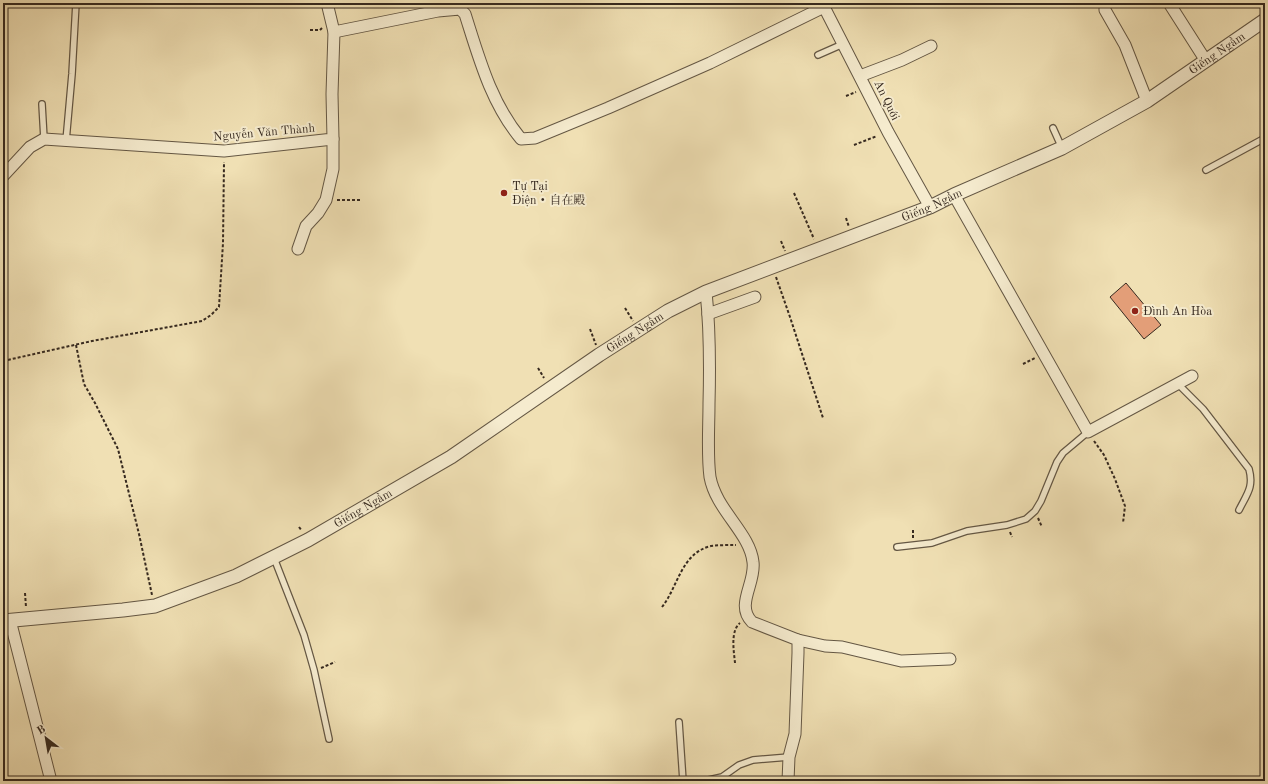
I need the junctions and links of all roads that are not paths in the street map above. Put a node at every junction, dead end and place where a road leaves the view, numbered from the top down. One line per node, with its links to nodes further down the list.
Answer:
1 (76, 3): 19 (lane)
2 (327, 3): 7 (street, Nguyễn Văn Thành)
3 (1107, 3): 13 (street)
4 (1169, 3): 11 (street)
5 (823, 5): 7 (street); 8 (street, An Quới)
6 (1265, 20): 11 (street, Giếng Ngầm)
7 (334, 32): 18 (street, Nguyễn Văn Thành)
8 (843, 44): 10 (lane); 12 (street, An Quới)
9 (931, 46): 12 (street)
10 (818, 54)
11 (1206, 61): 13 (street, Giếng Ngầm)
12 (860, 76): 24 (street, An Quới)
13 (1147, 101): 20 (street, Giếng Ngầm)
14 (42, 104): 17 (lane)
15 (1053, 128): 20 (lane)
16 (1265, 138): 21 (lane)
17 (44, 139): 19 (street, Nguyễn Văn Thành); 22 (street)
18 (333, 139): 19 (street, Nguyễn Văn Thành); 25 (street)
19 (66, 142)
20 (1062, 148): 23 (street, Giếng Ngầm)
21 (1206, 170)
22 (4, 174)
23 (954, 195): 24 (street, Giếng Ngầm); 31 (street)
24 (930, 207): 26 (street, Giếng Ngầm)
25 (298, 249)
26 (706, 292): 28 (street); 34 (street, Giếng Ngầm)
27 (755, 297): 28 (street)
28 (708, 314): 36 (street)
29 (1192, 376): 30 (street)
30 (1178, 384): 31 (street); 32 (lane)
31 (1088, 432): 33 (lane)
32 (1239, 510)
33 (897, 547)
34 (274, 557): 35 (street, Giếng Ngầm); 39 (lane)
35 (7, 620): 41 (street)
36 (798, 640): 37 (street); 40 (street)
37 (950, 659)
38 (679, 722): 42 (lane)
39 (329, 739)
40 (789, 756): 43 (lane); 44 (street)
41 (51, 781)
42 (683, 781)
43 (704, 781)
44 (788, 781)

